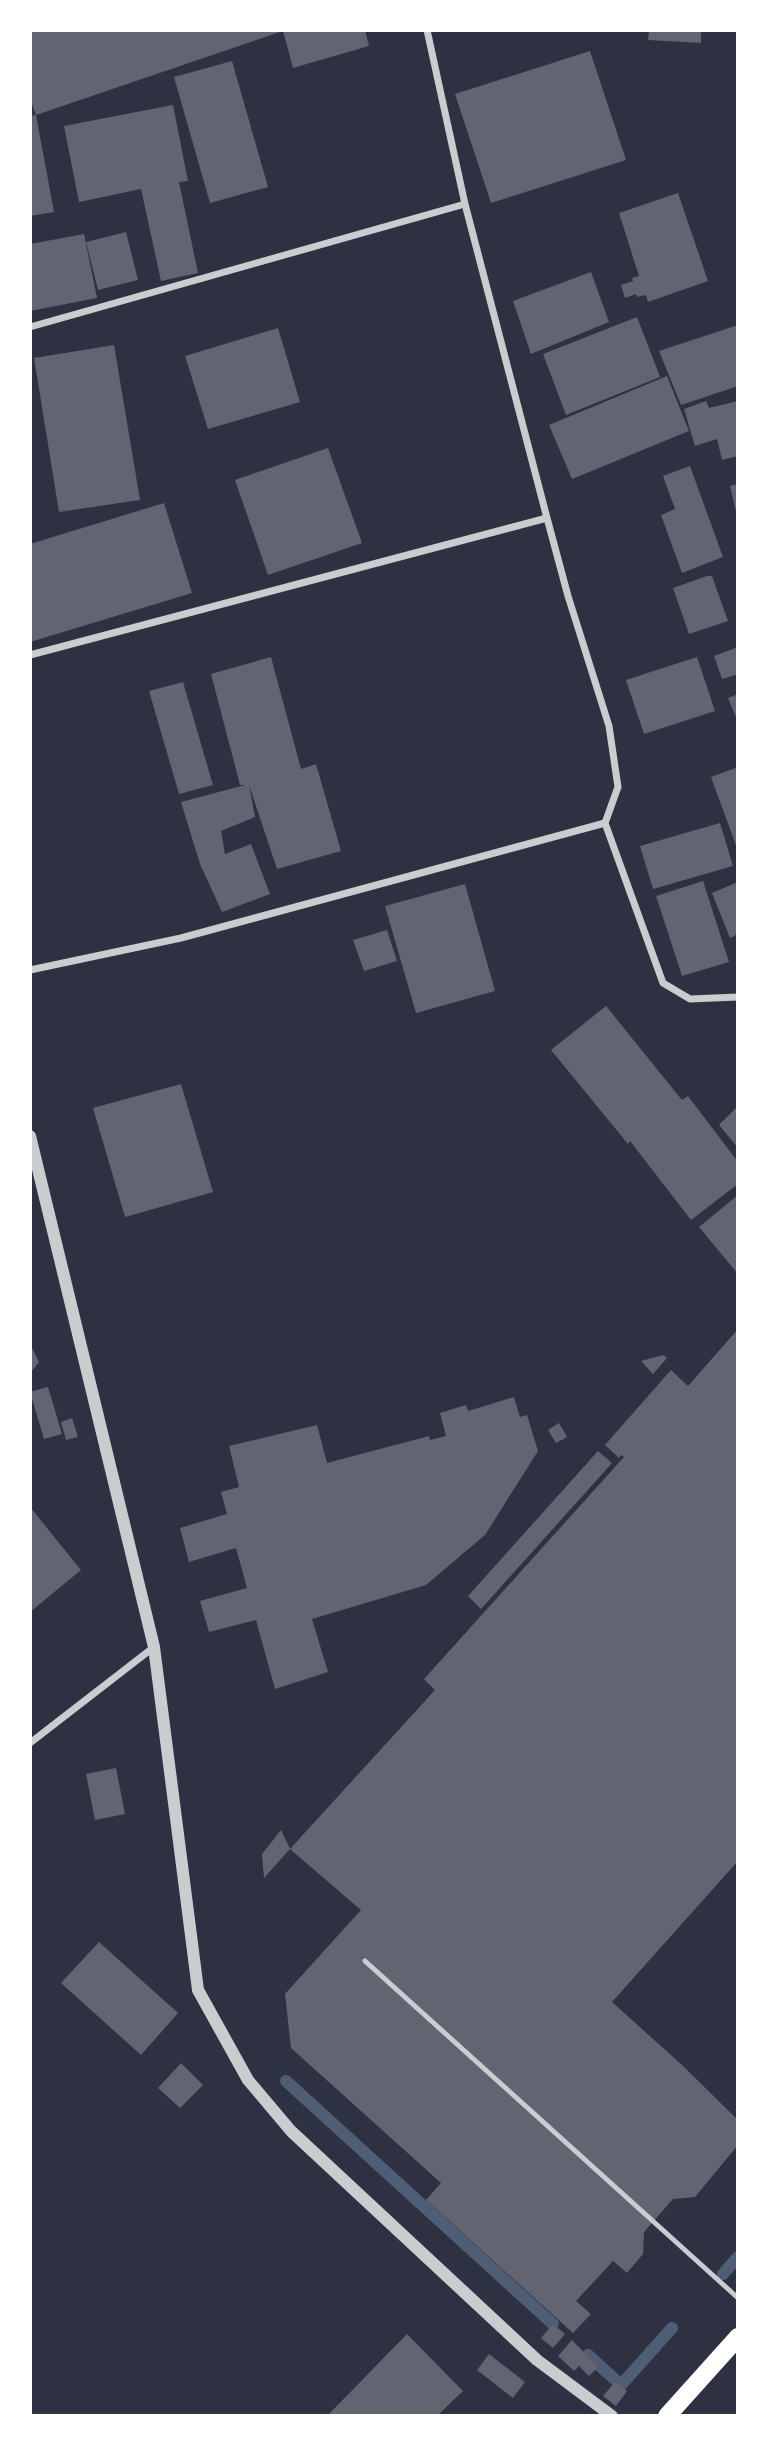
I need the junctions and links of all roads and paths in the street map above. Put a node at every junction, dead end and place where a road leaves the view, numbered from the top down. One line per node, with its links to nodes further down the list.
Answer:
1 (427, 30): 2 (street)
2 (466, 204): 3 (street); 4 (street)
3 (30, 327)
4 (547, 518): 5 (street); 6 (street)
5 (30, 655)
6 (605, 823): 7 (street); 8 (street)
7 (30, 970)
8 (738, 997)
9 (30, 1136): 10 (street)
10 (154, 1647): 11 (street); 15 (street)
11 (30, 1743)
12 (365, 1962): 13 (lane)
13 (738, 2298)
14 (738, 2337): 16 (main road)
15 (612, 2416)
16 (667, 2416)

